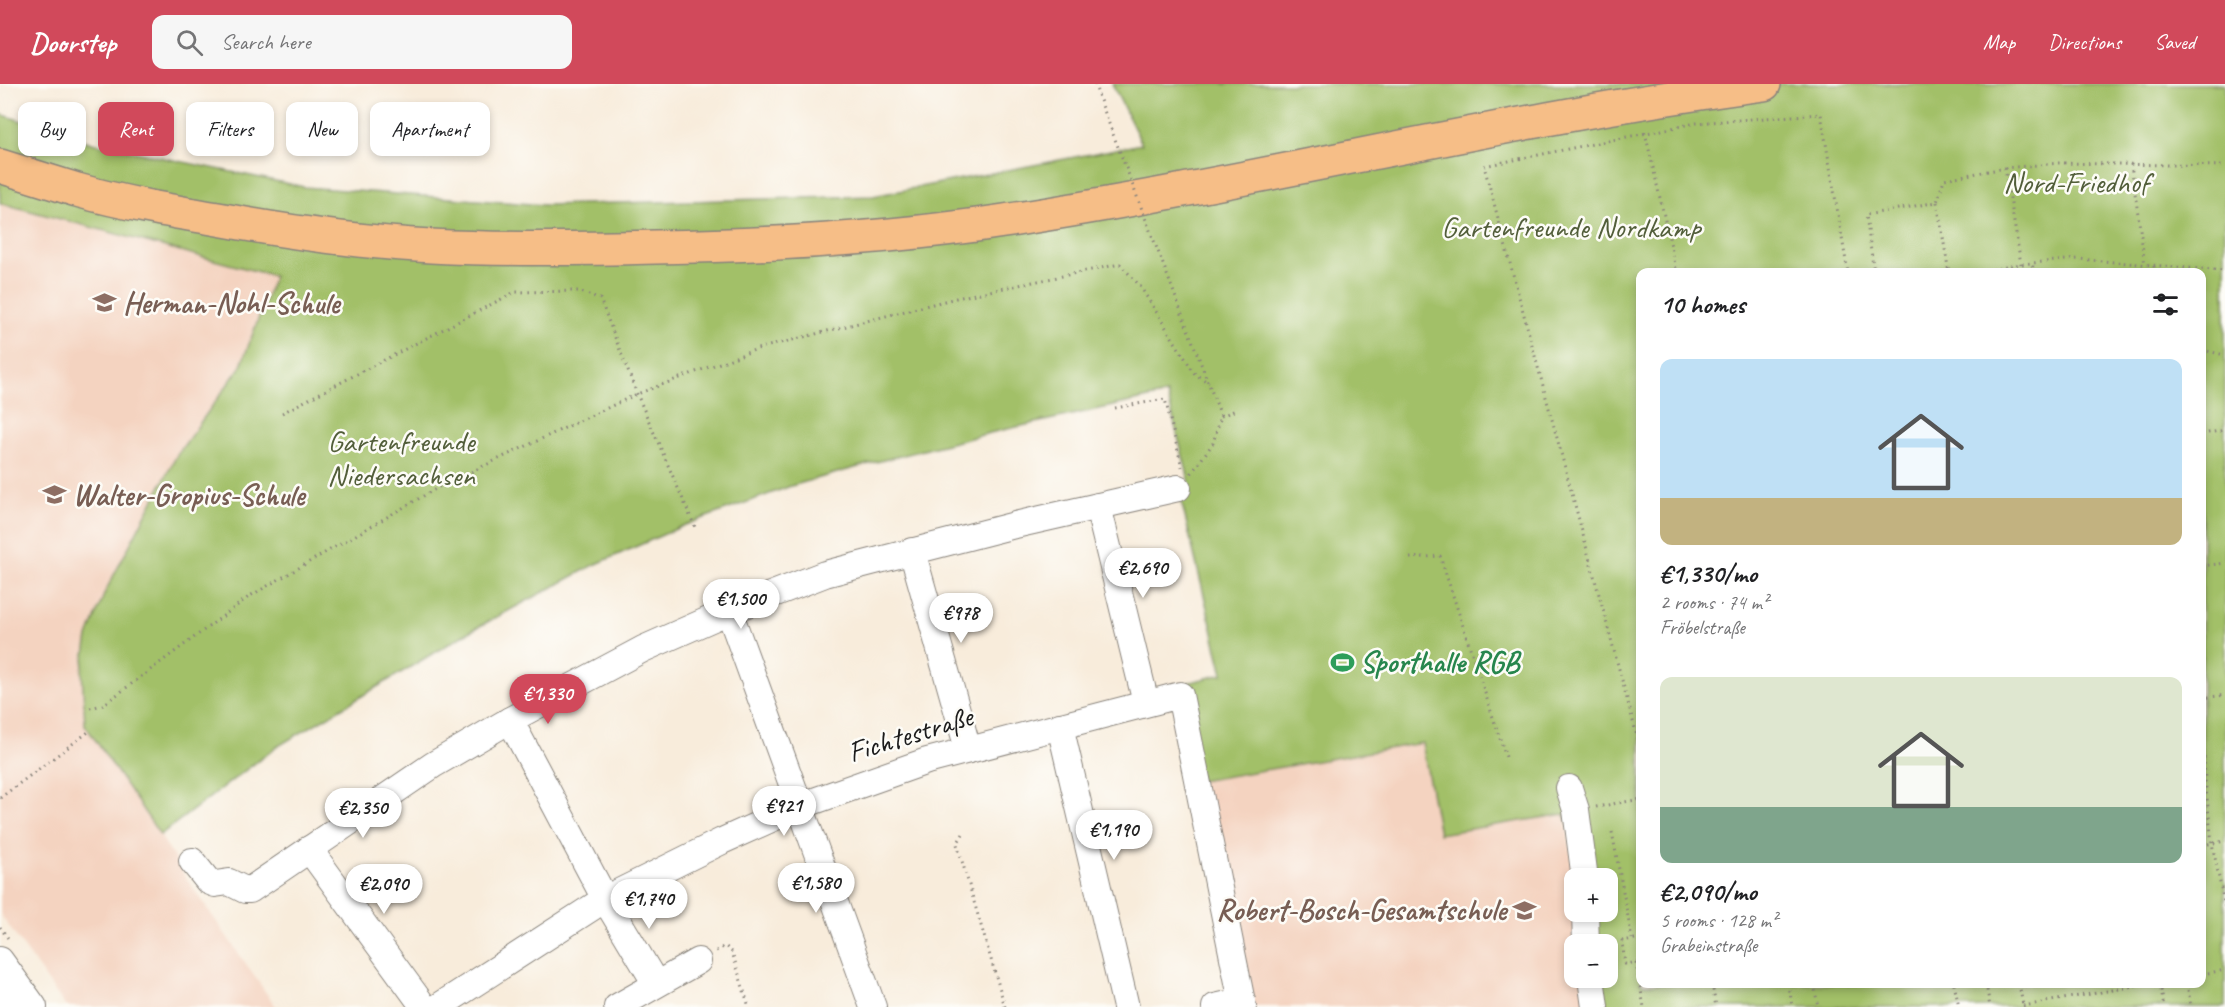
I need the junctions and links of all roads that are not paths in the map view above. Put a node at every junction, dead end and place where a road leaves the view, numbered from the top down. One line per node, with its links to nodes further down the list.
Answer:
1 (1626, 84): 3 (highway)
2 (1764, 84): 4 (highway)
3 (0, 143)
4 (0, 166)
5 (1182, 484): 6 (street)
6 (1098, 506): 7 (street); 9 (street)
7 (912, 551): 8 (street); 12 (street)
8 (729, 611): 10 (street); 14 (street)
9 (1146, 703): 11 (street, Fichtestraße); 24 (street, Fichtestraße)
10 (510, 720): 15 (street); 18 (street)
11 (1060, 726): 12 (street, Fichtestraße); 31 (street)
12 (968, 749): 14 (street, Fichtestraße)
13 (1573, 799): 17 (street)
14 (800, 806): 18 (street, Fichtestraße); 30 (street)
15 (309, 849): 16 (street); 27 (street)
16 (192, 861)
17 (1583, 868)
18 (605, 899): 21 (street); 28 (street, Fichtestraße)
19 (0, 960): 26 (street)
20 (698, 961): 21 (street)
21 (656, 984): 29 (street)
22 (1593, 988): 33 (street)
23 (0, 994): 25 (street)
24 (1243, 1004): 32 (street)
25 (9, 1007)
26 (34, 1007)
27 (424, 1007)
28 (438, 1007)
29 (616, 1007)
30 (873, 1007)
31 (1126, 1007)
32 (1215, 1007)
33 (1596, 1007)

